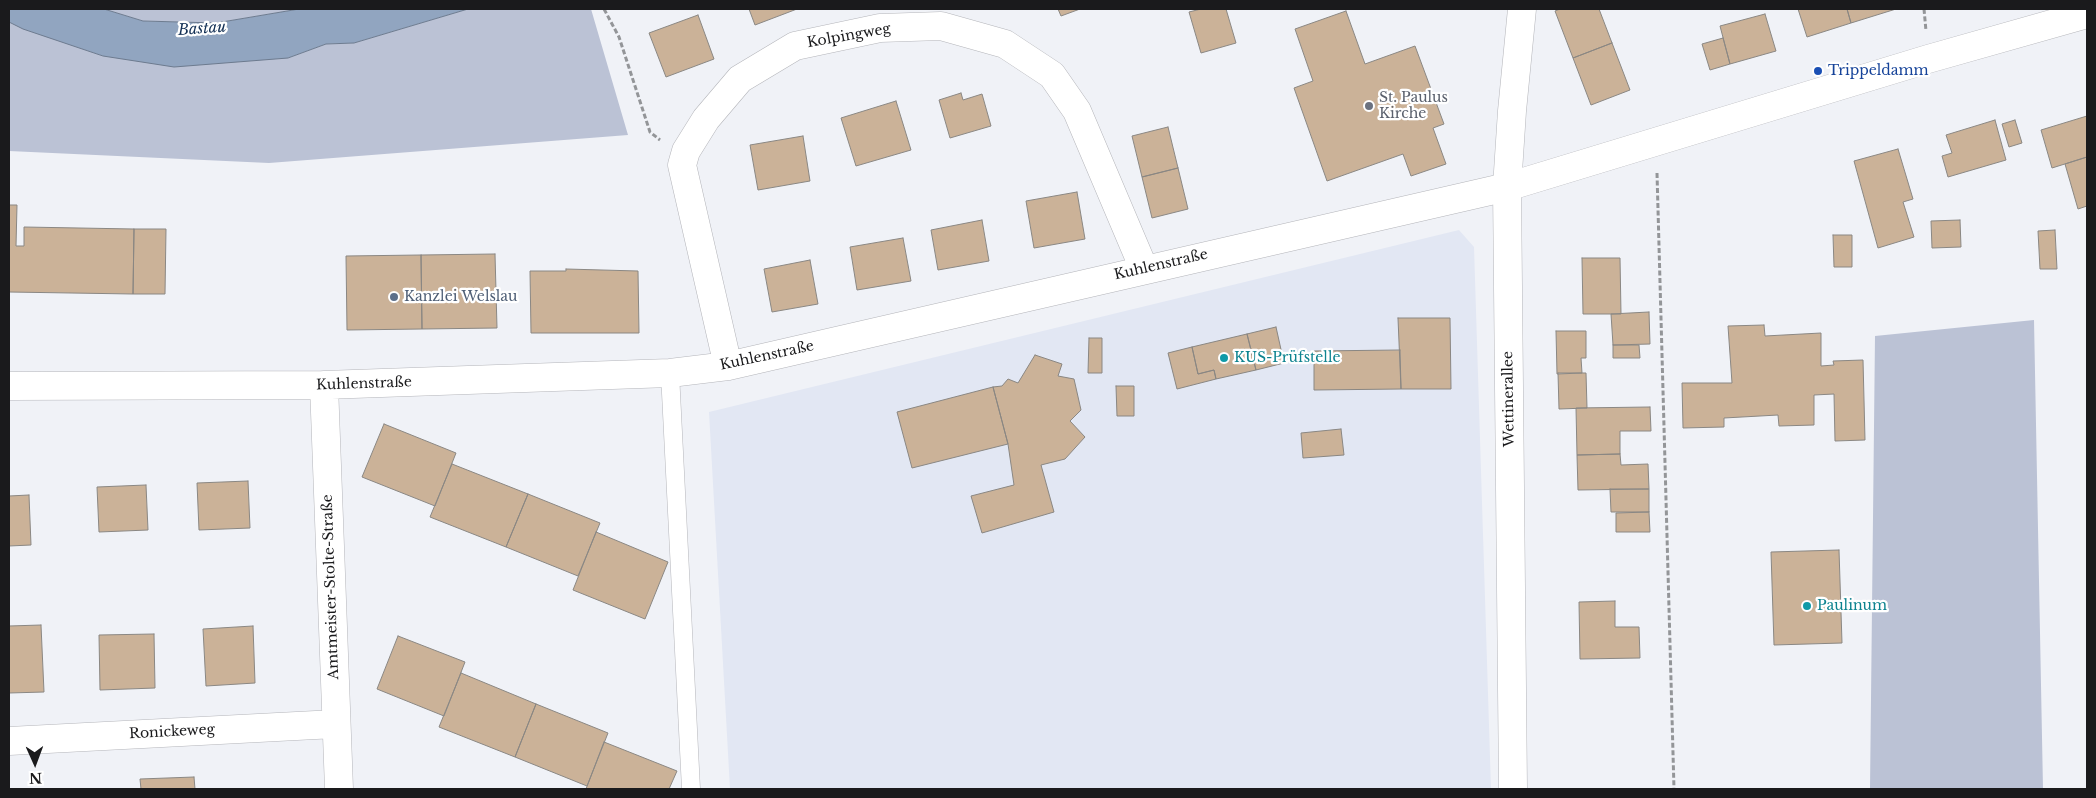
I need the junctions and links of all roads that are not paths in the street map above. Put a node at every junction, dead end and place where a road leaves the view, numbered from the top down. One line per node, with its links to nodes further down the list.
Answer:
1 (1522, 9): 3 (street, Wettinerallee)
2 (2087, 14): 3 (street)
3 (1507, 187): 4 (street, Kuhlenstraße); 13 (street, Wettinerallee)
4 (1144, 269): 5 (street, Kuhlenstraße); 5 (street, Kolpingweg)
5 (728, 366): 6 (street, Kuhlenstraße)
6 (670, 373): 8 (street, Kuhlenstraße); 12 (lane)
7 (9, 386): 8 (street, Kuhlenstraße)
8 (324, 386): 9 (street, Amtmeister-Stolte-Straße)
9 (335, 724): 10 (street, Ronickeweg); 11 (street, Amtmeister-Stolte-Straße)
10 (9, 741)
11 (339, 789)
12 (692, 789)
13 (1513, 789)

